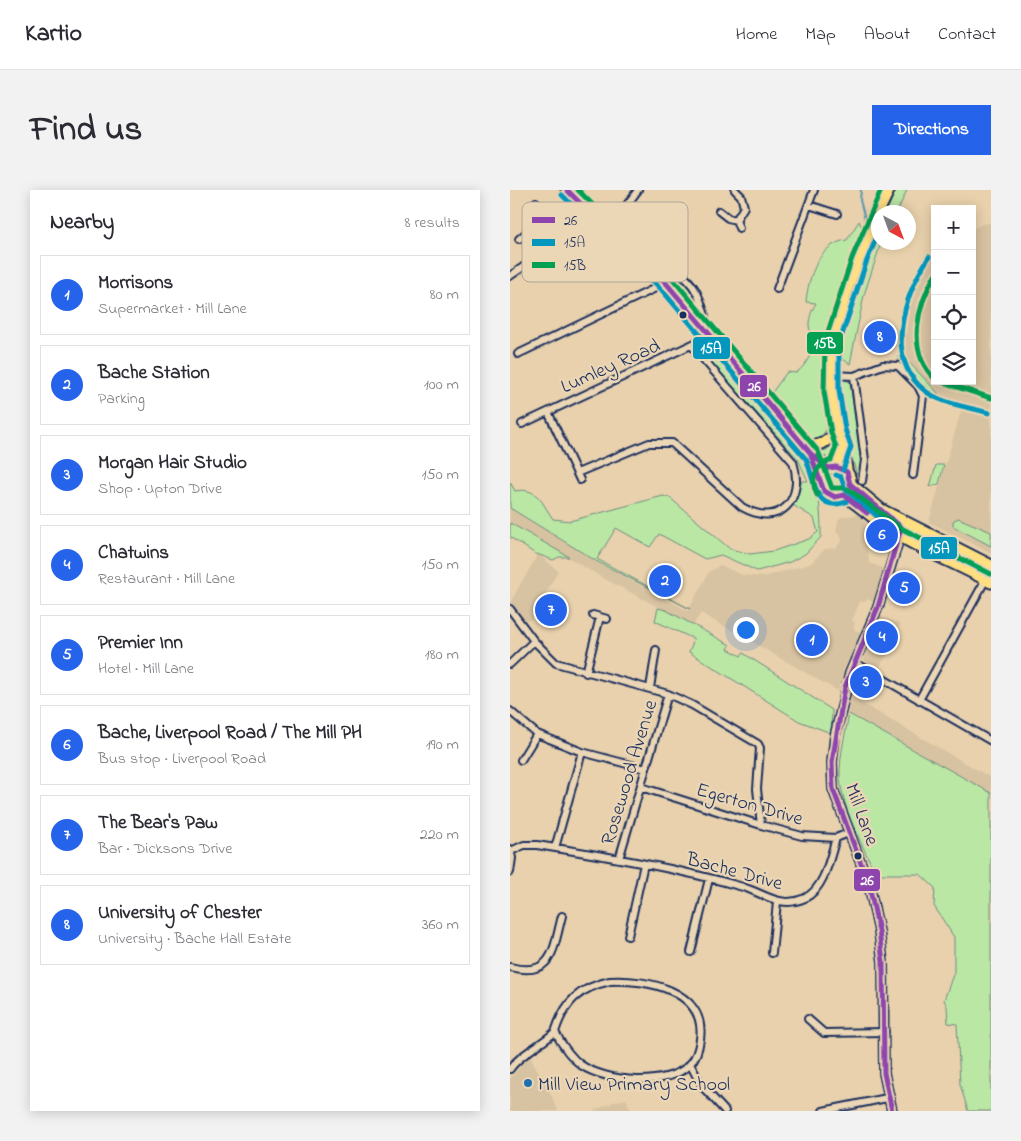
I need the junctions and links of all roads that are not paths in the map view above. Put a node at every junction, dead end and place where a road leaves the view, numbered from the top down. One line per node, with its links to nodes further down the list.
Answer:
1 (567, 190): 6 (highway)
2 (638, 190): 7 (street)
3 (735, 190): 11 (street)
4 (814, 190): 8 (street)
5 (888, 190): 21 (main road)
6 (578, 202)
7 (629, 202)
8 (809, 205): 10 (street); 17 (street)
9 (719, 211): 11 (street)
10 (837, 214)
11 (736, 220): 12 (street)
12 (739, 228)
13 (522, 268): 14 (street)
14 (510, 276)
15 (688, 281): 18 (street)
16 (666, 283): 18 (highway); 20 (street)
17 (778, 289)
18 (710, 336): 19 (street, Lumley Road); 26 (highway)
19 (692, 346): 23 (street, Lumley Road); 23 (street)
20 (518, 354)
21 (830, 375): 22 (street); 25 (main road)
22 (854, 376): 29 (street); 31 (street)
23 (548, 412): 24 (street, Lumley Road)
24 (522, 424)
25 (838, 431): 26 (main road); 27 (main road)
26 (804, 445): 28 (highway)
27 (844, 447): 28 (main road); 30 (main road)
28 (828, 471): 30 (highway); 32 (highway)
29 (913, 475)
30 (849, 478): 32 (highway); 33 (highway)
31 (862, 481)
32 (844, 495): 34 (highway)
33 (882, 510): 34 (street); 35 (highway)
34 (899, 536): 37 (highway); 42 (street, Mill Lane)
35 (948, 544): 36 (highway); 37 (street)
36 (991, 566)
37 (988, 580): 47 (street)
38 (510, 608): 40 (street)
39 (600, 617): 44 (street)
40 (534, 641): 43 (street); 44 (street)
41 (656, 650): 45 (street)
42 (854, 662): 47 (street); 58 (street, Mill Lane)
43 (510, 664)
44 (586, 673): 45 (street)
45 (650, 688): 46 (street)
46 (668, 694): 53 (street, Rosewood Avenue); 55 (street)
47 (919, 700): 50 (street)
48 (510, 711): 49 (street)
49 (537, 734): 51 (street); 52 (street)
50 (991, 741)
51 (582, 752): 53 (street); 60 (street)
52 (521, 760)
53 (646, 769): 54 (street, Rosewood Avenue)
54 (641, 787): 56 (street, Egerton Drive); 62 (street, Rosewood Avenue)
55 (758, 814): 56 (street); 57 (street)
56 (748, 821): 57 (street, Egerton Drive)
57 (760, 825): 59 (street, Egerton Drive)
58 (851, 832): 59 (street, Egerton Drive); 74 (street, Mill Lane)
59 (836, 838): 66 (street, Bache Drive)
60 (555, 848): 61 (street, Bache Drive); 62 (street, Bache Drive)
61 (510, 850): 64 (street)
62 (619, 859): 63 (street, Bache Drive)
63 (644, 864): 65 (street, Bache Drive); 68 (street)
64 (510, 872)
65 (709, 879): 66 (street, Bache Drive); 69 (street)
66 (777, 902): 70 (street)
67 (562, 916): 71 (street)
68 (628, 936)
69 (691, 952)
70 (772, 953)
71 (510, 967)
72 (808, 1019): 74 (street)
73 (555, 1032): 75 (street); 75 (street); 76 (street)
74 (885, 1032): 77 (street, Mill Lane)
75 (690, 1064): 78 (street)
76 (510, 1069)
77 (888, 1098): 79 (street); 80 (street, Mill Lane)
78 (725, 1111)
79 (823, 1111)
80 (892, 1111)

